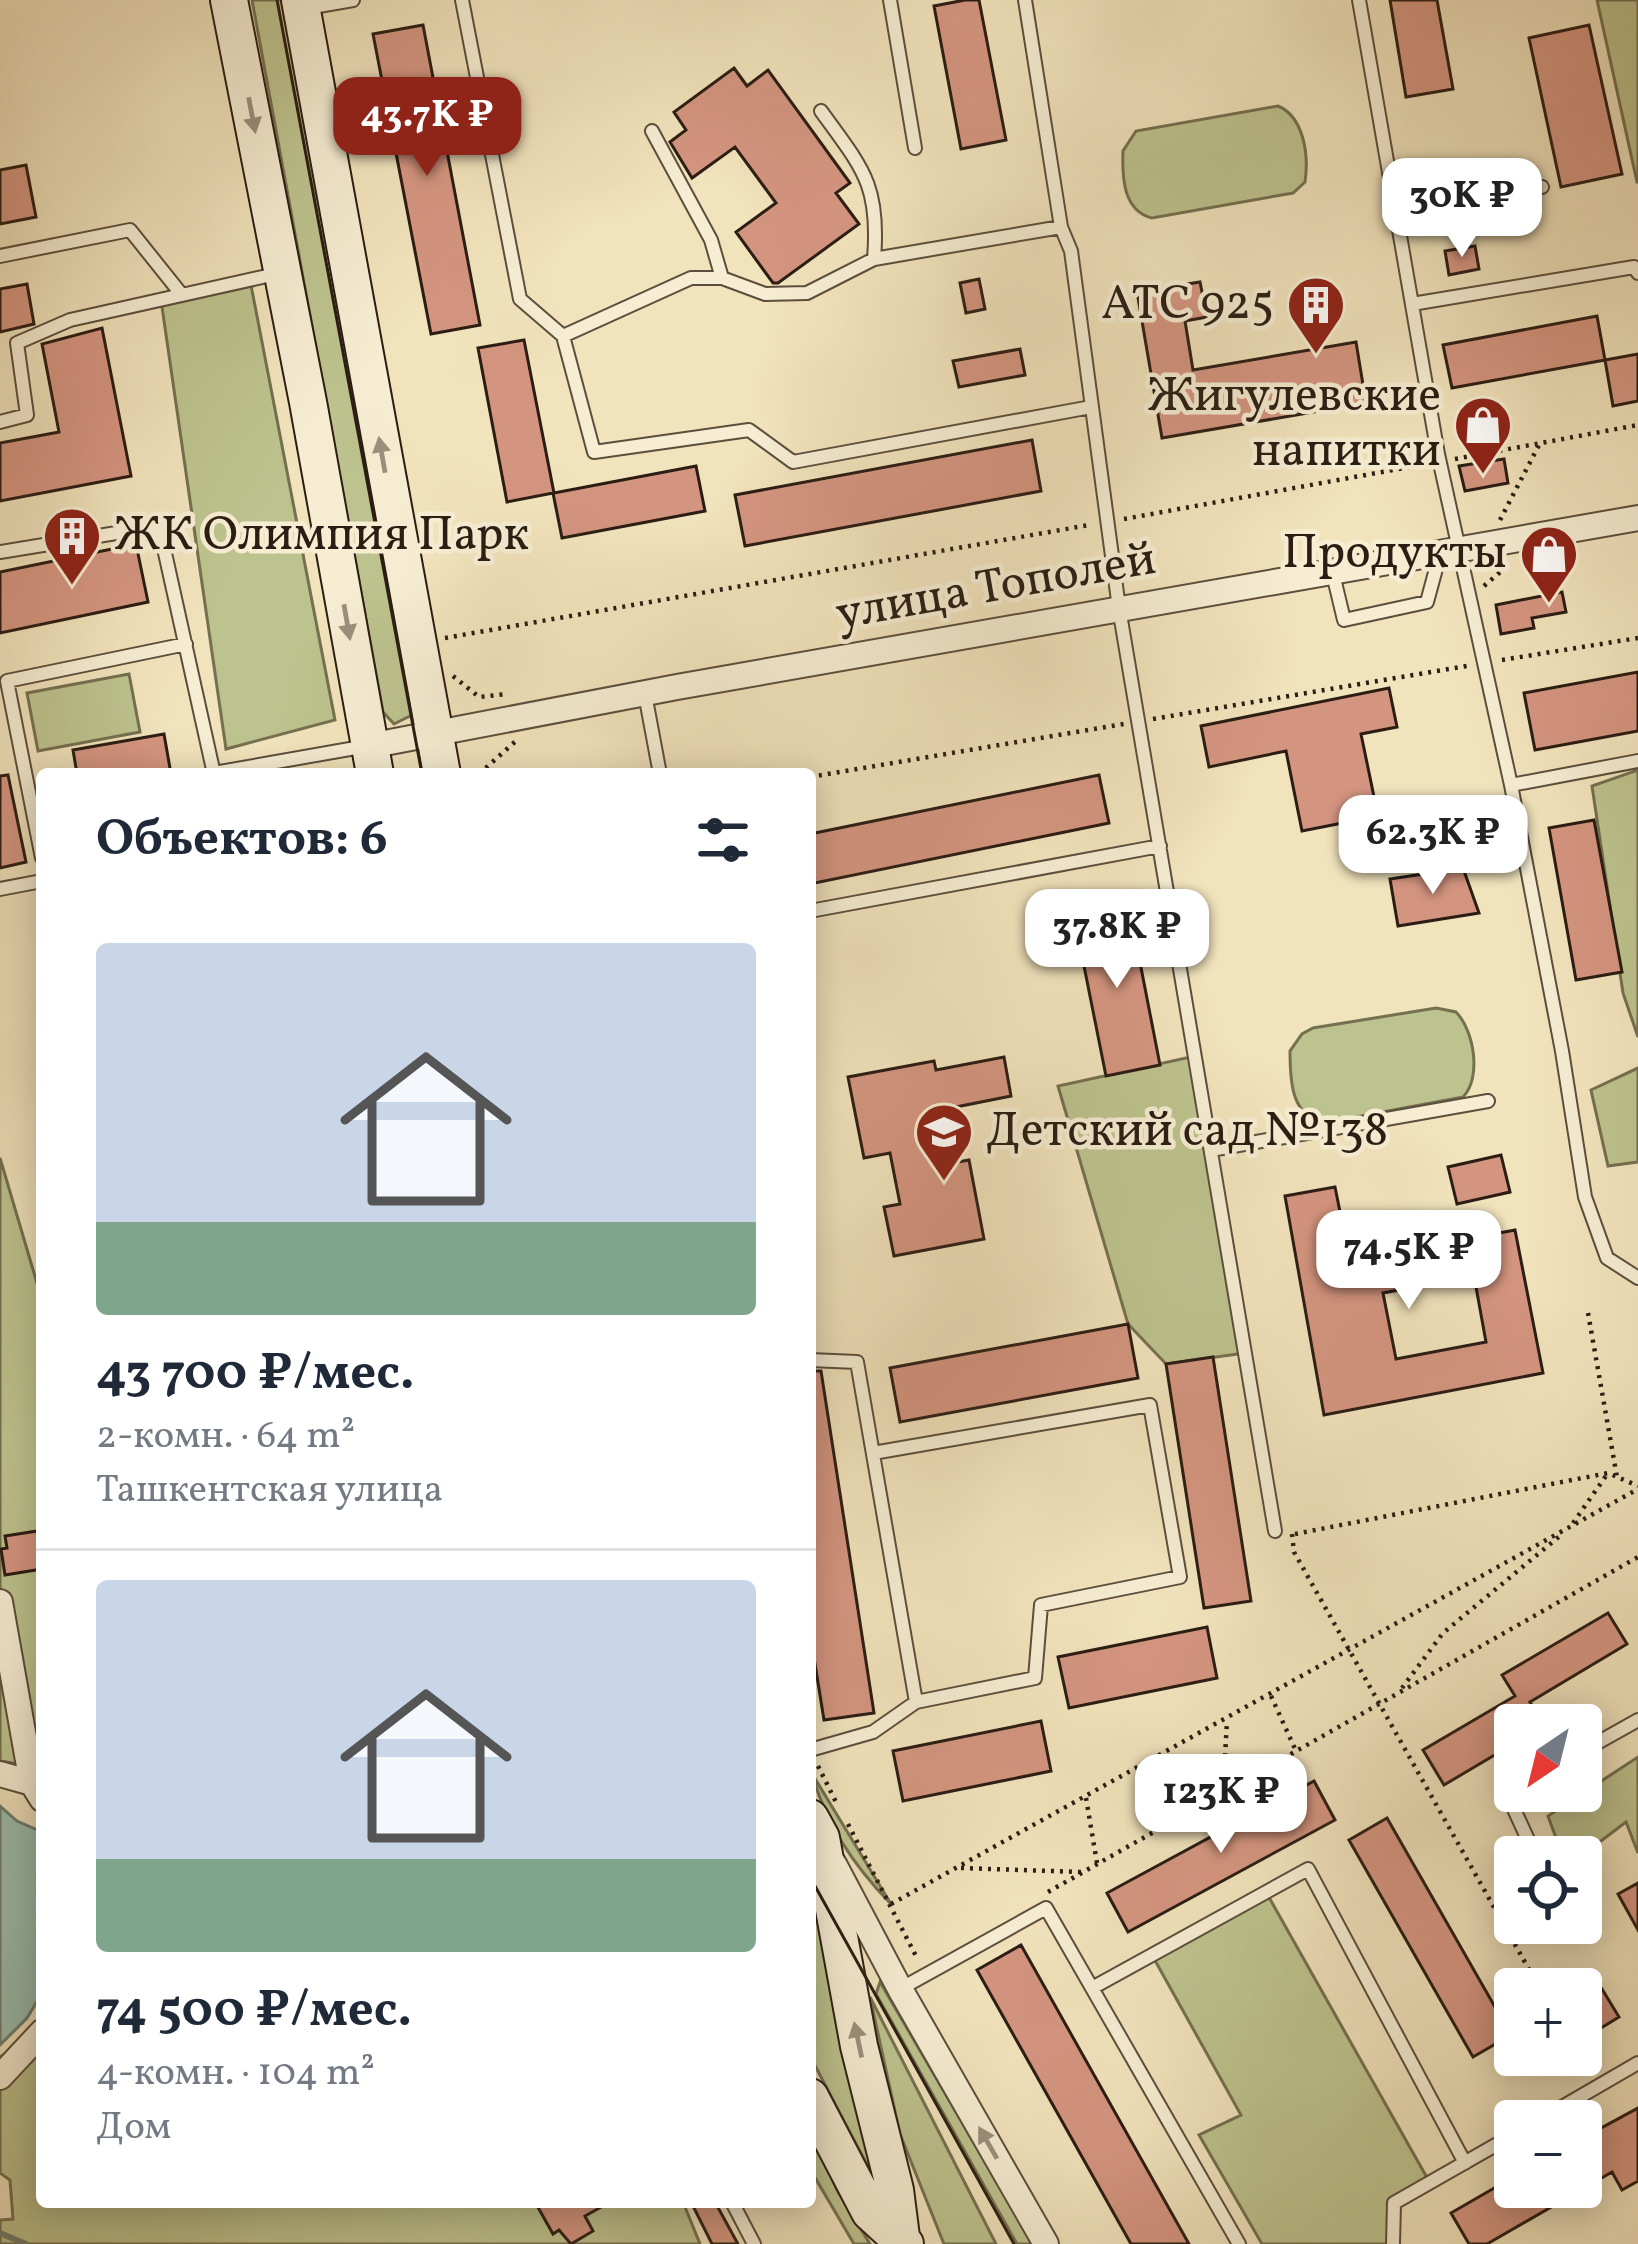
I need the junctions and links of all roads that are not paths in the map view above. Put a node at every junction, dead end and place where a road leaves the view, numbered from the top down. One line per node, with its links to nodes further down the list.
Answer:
1 (229, 0): 16 (main road, one-way to 16)
2 (353, 0): 7 (lane)
3 (462, 0): 21 (lane)
4 (890, 0): 10 (lane)
5 (1025, 0): 13 (lane)
6 (1359, 0): 12 (lane)
7 (301, 5): 31 (main road, one-way to 7)
8 (821, 111): 15 (lane)
9 (652, 131): 18 (lane)
10 (916, 148)
11 (1541, 187): 12 (lane)
12 (1397, 218): 20 (lane)
13 (1061, 227): 15 (lane); 22 (lane)
14 (0, 256): 19 (lane)
15 (874, 259): 18 (lane)
16 (283, 273): 19 (lane); 32 (main road, one-way to 32)
17 (1638, 273): 20 (lane)
18 (722, 278): 21 (lane)
19 (182, 295): 23 (lane)
20 (1412, 304): 26 (lane)
21 (563, 336): 22 (lane)
22 (1091, 407): 28 (lane)
23 (0, 422)
24 (1638, 518): 26 (street, улица Тополей)
25 (0, 552): 29 (lane)
26 (1449, 553): 27 (street, улица Тополей); 27 (lane); 38 (lane)
27 (1333, 574): 28 (street, улица Тополей)
28 (1119, 608): 30 (street, улица Тополей); 40 (lane)
29 (185, 644): 34 (lane); 39 (lane)
30 (645, 693): 31 (street, улица Тополей); 37 (lane)
31 (434, 735): 32 (street, улица Тополей); 36 (main road)
32 (372, 760): 35 (lane)
33 (1638, 761): 38 (lane)
34 (213, 768)
35 (282, 768)
36 (441, 768)
37 (659, 768)
38 (1511, 785): 46 (lane)
39 (36, 827)
40 (1160, 846): 43 (lane); 45 (lane)
41 (36, 882): 42 (lane)
42 (0, 889)
43 (816, 910)
44 (1488, 1101): 45 (lane)
45 (1211, 1150): 49 (lane)
46 (1638, 1278)
47 (816, 1360): 48 (lane)
48 (873, 1453): 51 (lane); 51 (lane)
49 (1275, 1531)
50 (0, 1602): 56 (street)
51 (916, 1702): 54 (lane)
52 (1638, 1720): 53 (lane)
53 (1602, 1740)
54 (816, 1748)
55 (0, 1774): 57 (street)
56 (36, 1786)
57 (36, 1791)
58 (816, 1828): 59 (street); 69 (main road, one-way to 58)
59 (908, 1985): 60 (lane); 71 (street, one-way to 59)
60 (1092, 1988): 67 (lane); 72 (lane)
61 (36, 2038): 63 (street)
62 (1638, 2063): 64 (lane)
63 (0, 2077)
64 (1574, 2100)
65 (816, 2108): 69 (main road)
66 (1494, 2146): 67 (lane)
67 (1465, 2162): 73 (lane)
68 (735, 2208): 70 (lane)
69 (903, 2240)
70 (754, 2244)
71 (1046, 2244)
72 (1239, 2244)
73 (1394, 2244)

